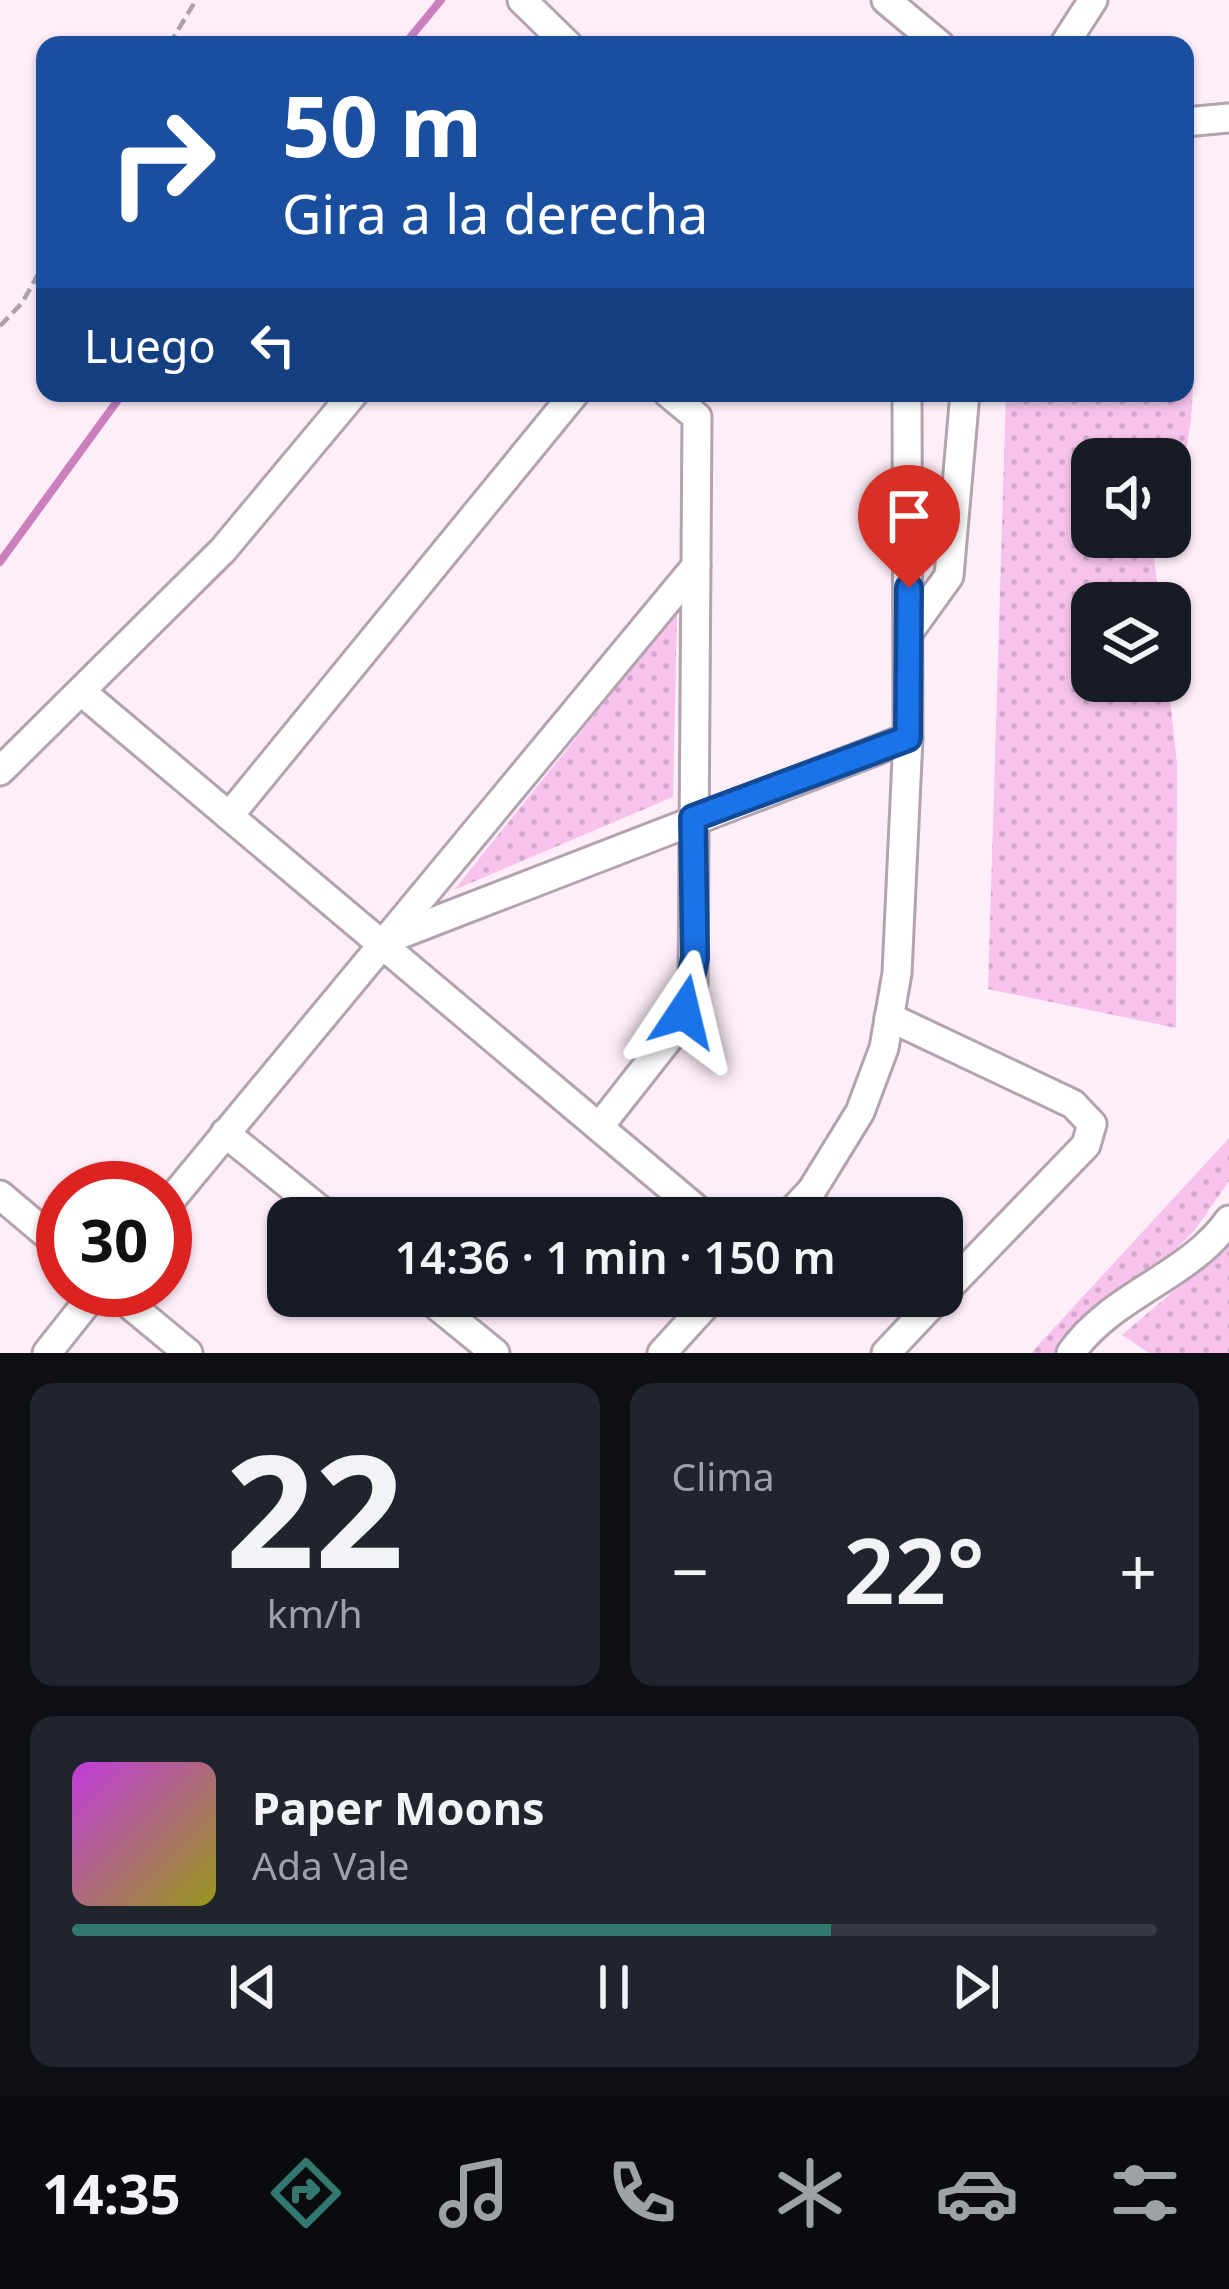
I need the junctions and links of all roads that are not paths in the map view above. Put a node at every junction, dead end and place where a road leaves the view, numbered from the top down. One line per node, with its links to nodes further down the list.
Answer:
1 (886, 0): 5 (street)
2 (1093, 0): 6 (street)
3 (537, 5): 4 (street)
4 (561, 36)
5 (929, 36)
6 (1070, 36)
7 (1229, 118): 8 (street)
8 (1194, 121)
9 (346, 402): 16 (street)
10 (567, 402): 19 (street)
11 (679, 402): 14 (street)
12 (907, 402): 15 (street)
13 (964, 402): 15 (street)
14 (696, 566): 20 (street); 21 (street)
15 (908, 633): 17 (street)
16 (82, 693): 18 (street); 19 (street)
17 (908, 738): 20 (street); 22 (street)
18 (0, 771)
19 (229, 816): 21 (street)
20 (693, 818): 21 (street); 23 (street)
21 (380, 942): 23 (street); 24 (street)
22 (890, 1017): 29 (street); 32 (street)
23 (599, 1127): 28 (street)
24 (225, 1132): 25 (street); 27 (street)
25 (192, 1173)
26 (0, 1195): 31 (street)
27 (304, 1197)
28 (682, 1197)
29 (805, 1197)
30 (1229, 1220): 43 (street)
31 (36, 1225)
32 (963, 1272)
33 (76, 1317): 38 (street)
34 (145, 1317): 39 (street)
35 (451, 1317): 40 (street)
36 (695, 1317): 41 (street)
37 (920, 1317): 42 (street)
38 (46, 1353)
39 (188, 1353)
40 (495, 1353)
41 (662, 1353)
42 (886, 1353)
43 (1071, 1353)

